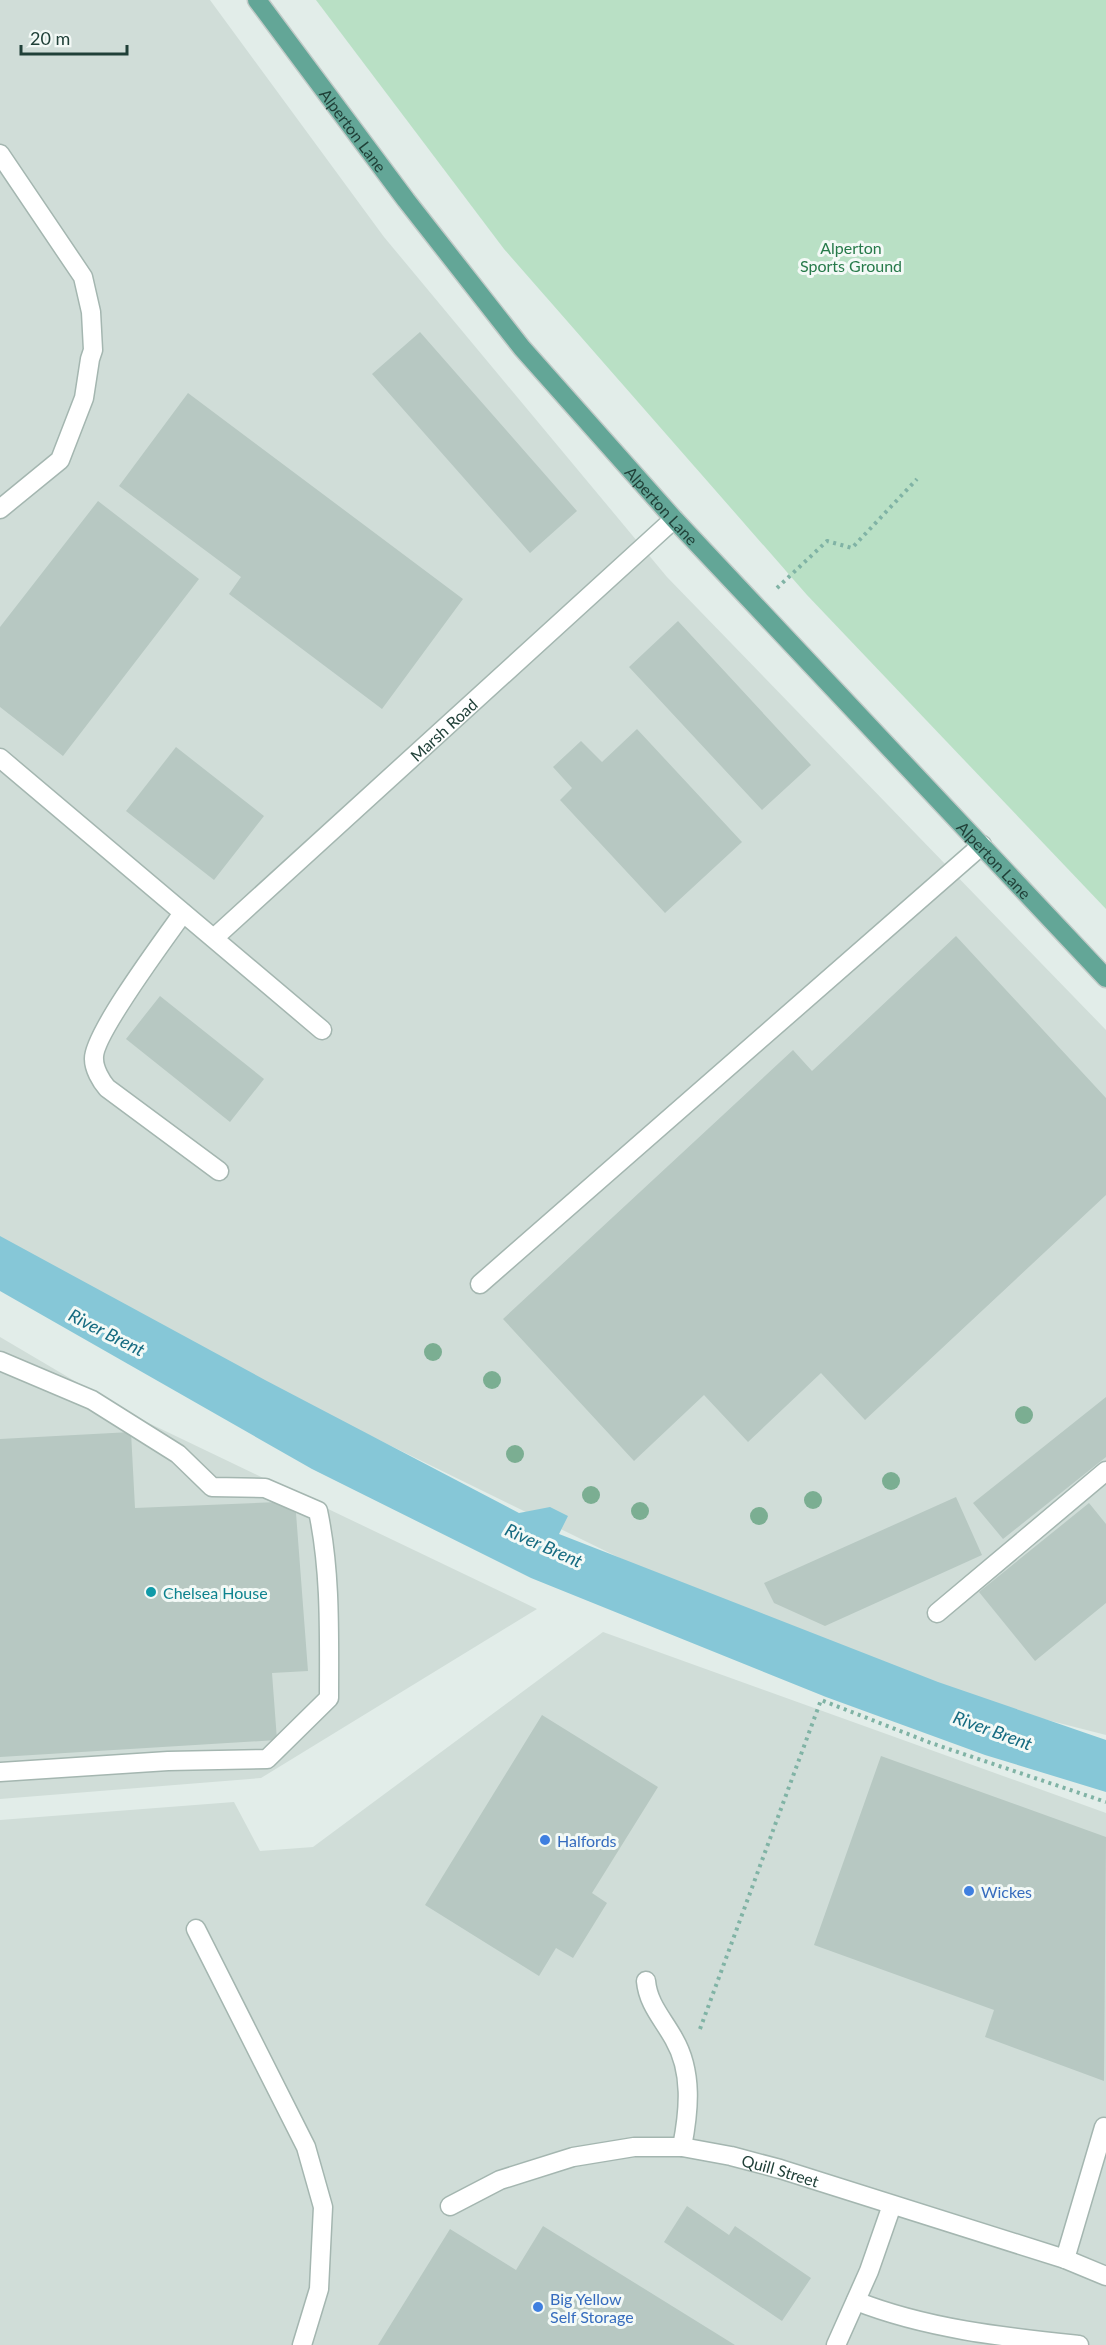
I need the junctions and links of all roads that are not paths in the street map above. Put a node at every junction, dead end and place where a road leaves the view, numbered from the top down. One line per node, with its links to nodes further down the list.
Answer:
1 (257, 0): 4 (main road, Alperton Lane)
2 (0, 154): 3 (street)
3 (0, 508)
4 (674, 519): 6 (main road, Alperton Lane); 8 (street, Marsh Road)
5 (0, 758): 7 (street)
6 (982, 845): 9 (main road, Alperton Lane); 12 (street)
7 (183, 913): 8 (street); 11 (street)
8 (214, 938): 10 (street)
9 (1106, 978)
10 (322, 1030)
11 (219, 1171)
12 (480, 1284)
13 (0, 1361): 16 (street)
14 (1106, 1471): 15 (street)
15 (937, 1613)
16 (0, 1772)
17 (196, 1929): 27 (street)
18 (646, 1981): 20 (street)
19 (1106, 2128): 23 (street)
20 (682, 2147): 21 (street, Quill Street); 22 (street, Quill Street)
21 (892, 2205): 23 (street, Quill Street); 25 (street)
22 (450, 2206)
23 (1065, 2259): 24 (street, Quill Street)
24 (1106, 2276)
25 (856, 2301): 26 (street); 28 (street)
26 (994, 2342): 29 (street)
27 (302, 2345)
28 (836, 2345)
29 (1079, 2345)

